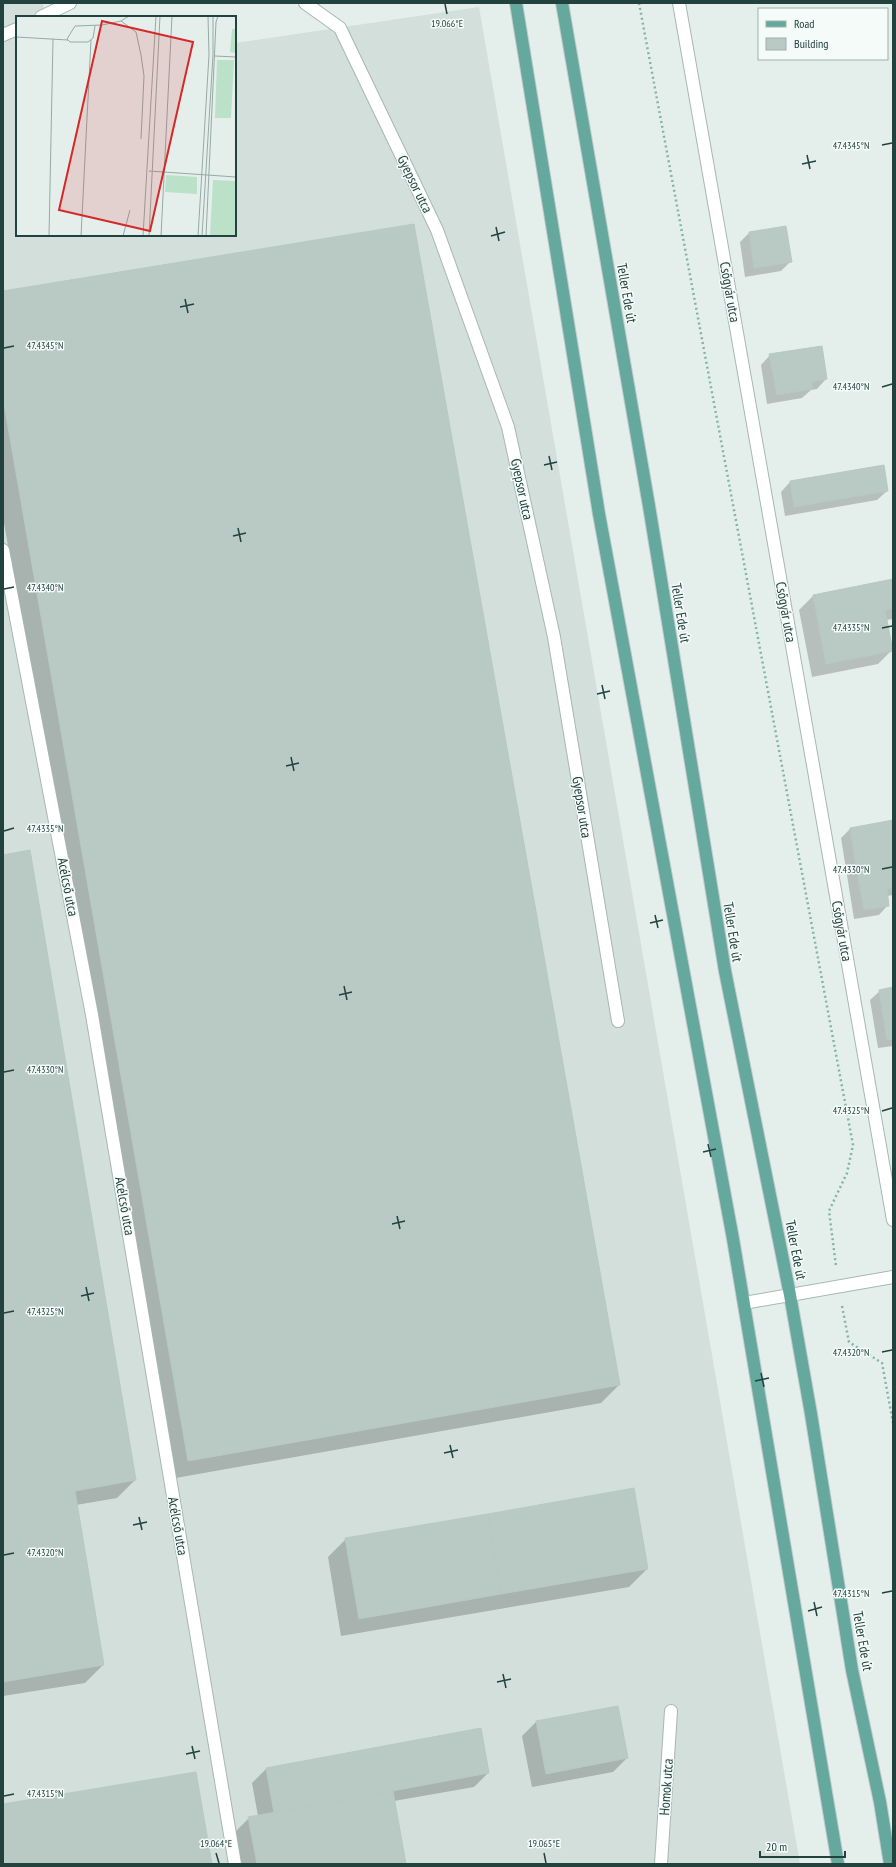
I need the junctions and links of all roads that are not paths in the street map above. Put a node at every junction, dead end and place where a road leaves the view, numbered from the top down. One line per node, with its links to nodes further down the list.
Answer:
1 (70, 3): 6 (street)
2 (305, 3): 10 (street, Gyepsor utca)
3 (516, 3): 14 (main road)
4 (562, 3): 13 (main road, Teller Ede út)
5 (679, 3): 11 (street, Csőgyár utca)
6 (43, 16)
7 (16, 29): 8 (street)
8 (3, 35)
9 (3, 550): 16 (street, Acélcső utca)
10 (618, 1021)
11 (893, 1220)
12 (893, 1277): 13 (street)
13 (790, 1295): 14 (street); 19 (main road, Teller Ede út)
14 (744, 1303): 18 (main road)
15 (671, 1711): 17 (street, Homok utca)
16 (235, 1864)
17 (661, 1864)
18 (838, 1864)
19 (890, 1864)

